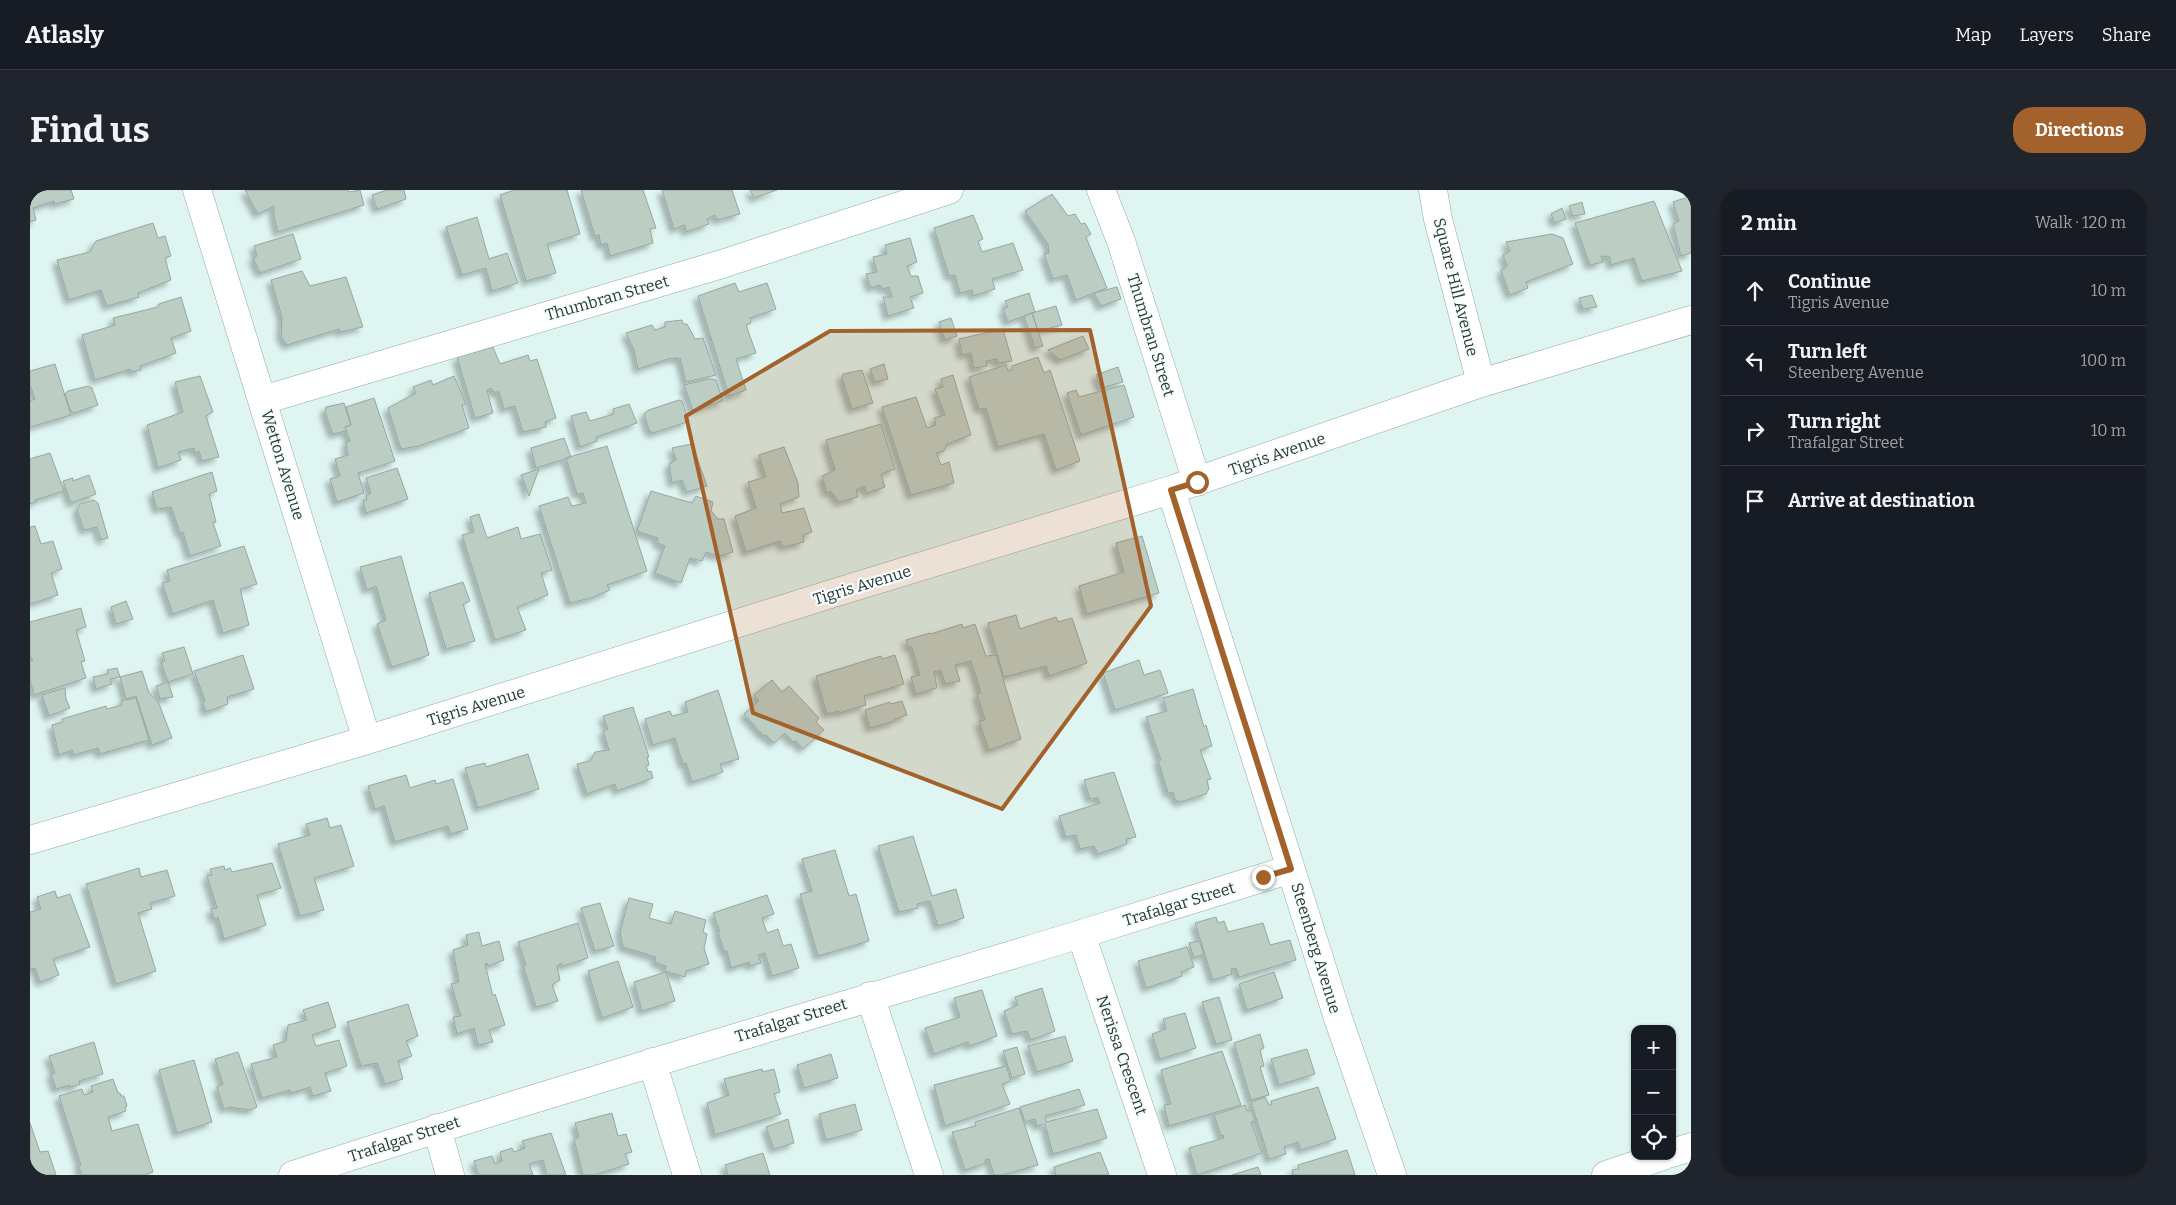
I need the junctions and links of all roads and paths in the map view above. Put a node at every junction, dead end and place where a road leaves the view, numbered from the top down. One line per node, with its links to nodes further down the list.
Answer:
1 (197, 190): 7 (street, Wetton Avenue)
2 (949, 190): 7 (street, Thumbran Street)
3 (1101, 190): 8 (street, Thumbran Street)
4 (1434, 190): 6 (street, Square Hill Avenue)
5 (1691, 320): 6 (street, Tigris Avenue)
6 (1481, 383): 8 (street, Tigris Avenue)
7 (263, 400): 10 (street, Wetton Avenue)
8 (1197, 482): 9 (street, Tigris Avenue)
9 (1171, 490): 10 (street, Tigris Avenue); 12 (street, Steenberg Avenue)
10 (367, 740): 11 (street, Tigris Avenue)
11 (30, 840)
12 (1291, 869): 13 (street, Trafalgar Street); 25 (street, Steenberg Avenue)
13 (1081, 934): 14 (street, Trafalgar Street); 24 (street, Nerissa Crescent)
14 (870, 996): 15 (street, Trafalgar Street); 23 (street)
15 (652, 1062): 16 (street, Trafalgar Street); 22 (street)
16 (437, 1128): 20 (street, Trafalgar Street); 21 (street)
17 (1691, 1147): 18 (street)
18 (1676, 1152)
19 (1651, 1160): 26 (street)
20 (293, 1175)
21 (450, 1175)
22 (688, 1175)
23 (929, 1175)
24 (1162, 1175)
25 (1392, 1175)
26 (1606, 1175)

